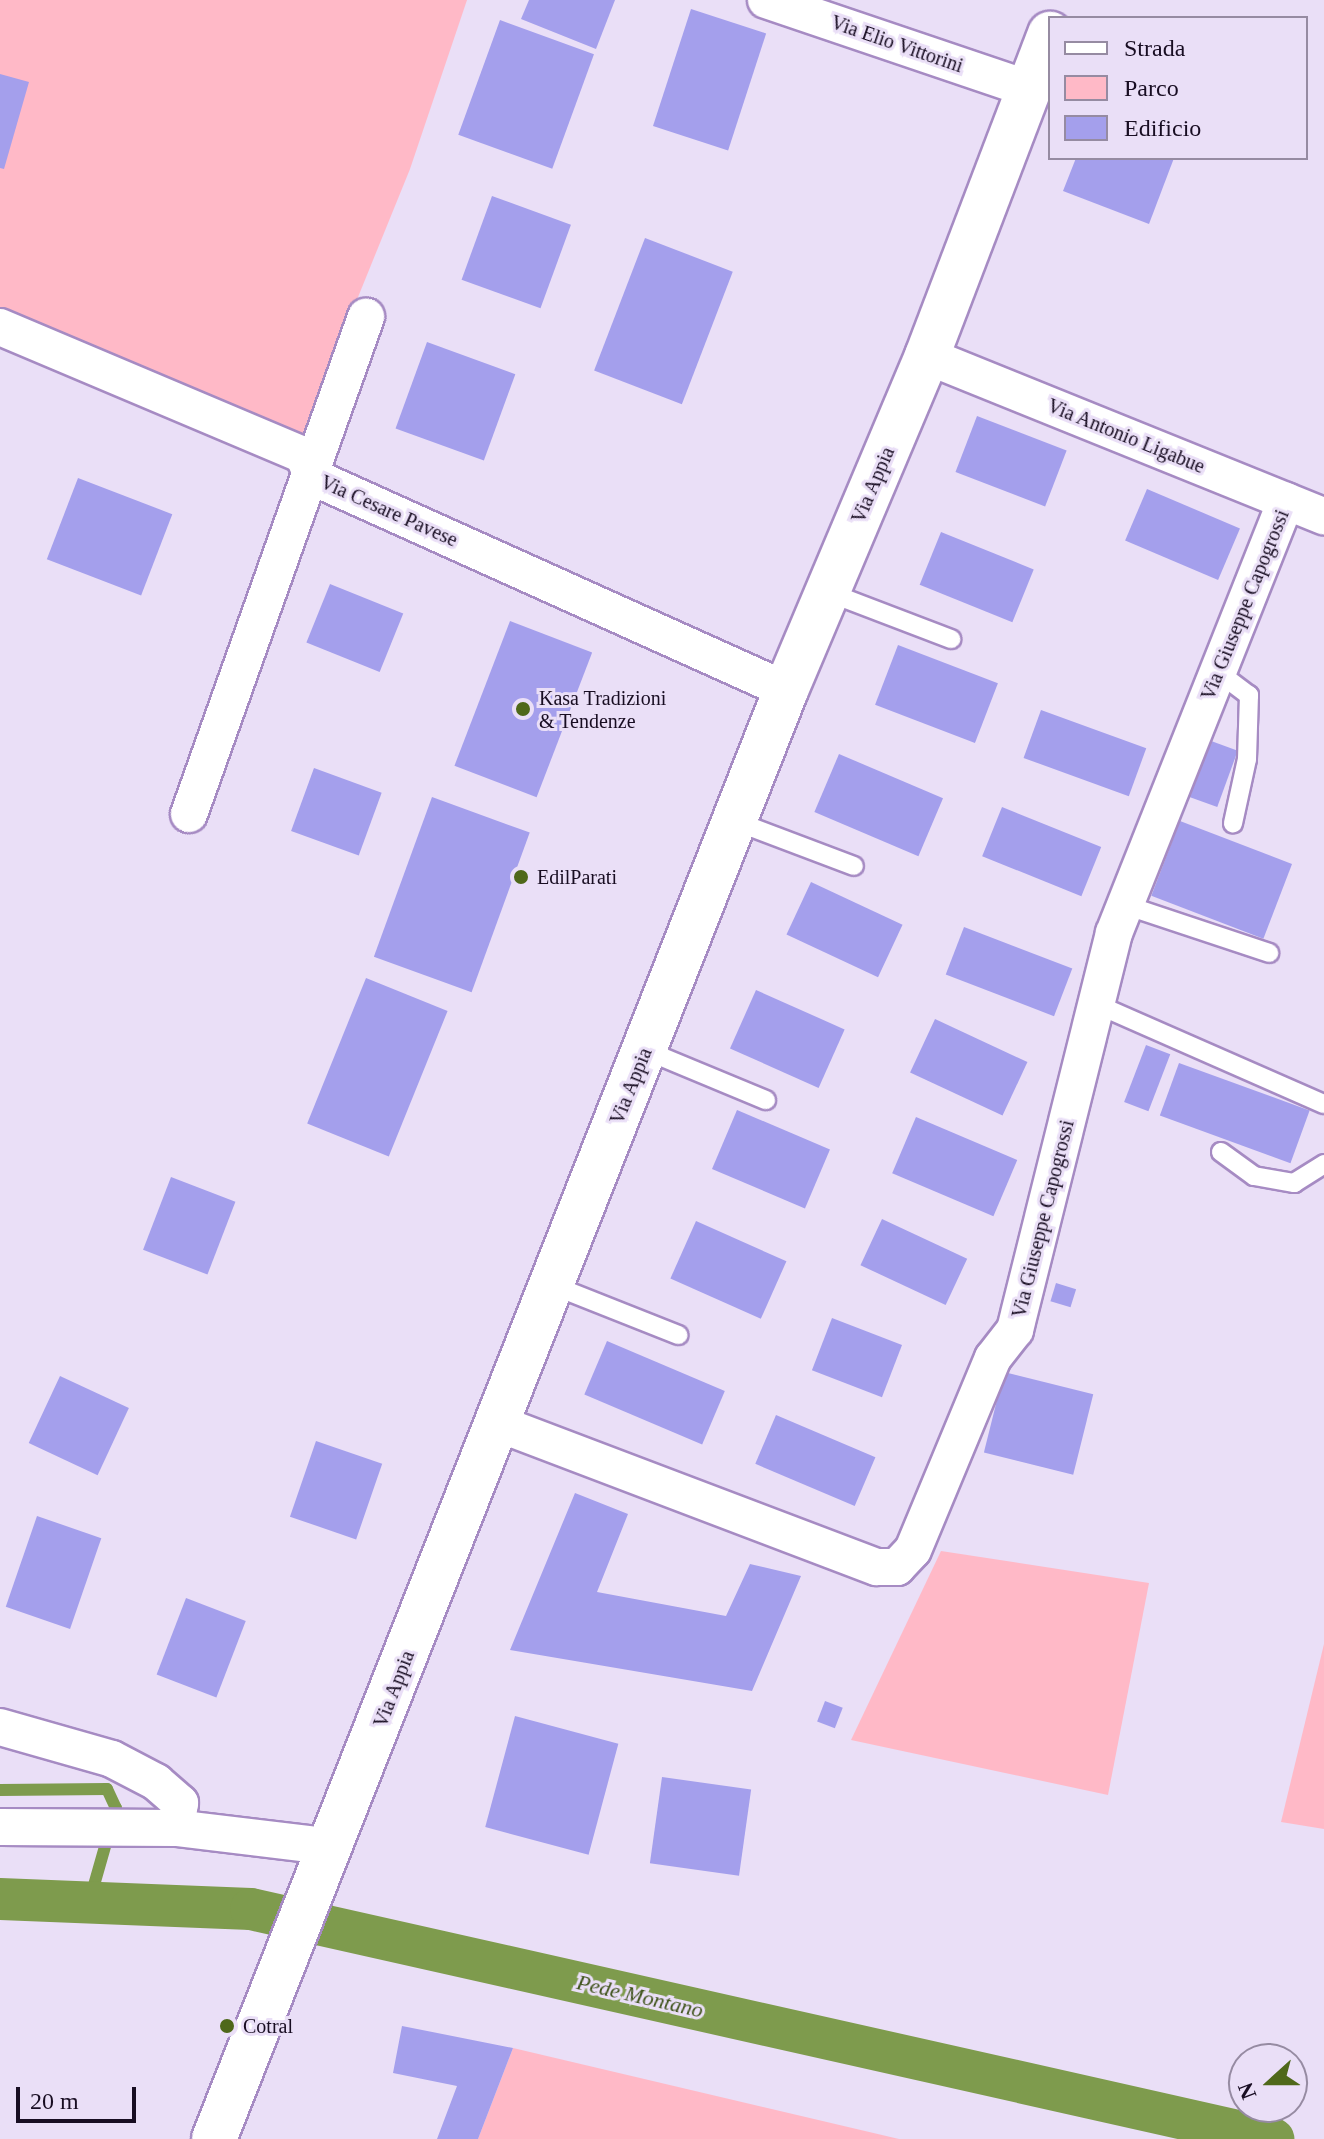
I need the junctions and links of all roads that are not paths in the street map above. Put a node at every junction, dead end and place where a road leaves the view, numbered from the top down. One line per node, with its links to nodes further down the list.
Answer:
1 (766, 0): 3 (street, Via Elio Vittorini)
2 (1048, 39): 3 (main road, Via Appia)
3 (1029, 89): 6 (main road, Via Appia)
4 (366, 317): 7 (street)
5 (0, 327): 7 (street, Via Cesare Pavese)
6 (927, 356): 8 (street, Via Antonio Ligabue); 10 (main road, Via Appia)
7 (313, 477): 13 (street, Via Cesare Pavese); 14 (street)
8 (1286, 501): 9 (street, Via Antonio Ligabue); 12 (street, Via Giuseppe Capogrossi)
9 (1324, 516)
10 (828, 592): 11 (lane); 13 (main road, Via Appia)
11 (951, 639)
12 (1218, 672): 16 (lane); 18 (street, Via Giuseppe Capogrossi)
13 (786, 690): 15 (main road, Via Appia)
14 (189, 814)
15 (735, 821): 17 (lane); 21 (main road, Via Appia)
16 (1233, 823)
17 (854, 866)
18 (1125, 905): 19 (lane); 20 (street, Via Giuseppe Capogrossi)
19 (1269, 953)
20 (1096, 1004): 23 (lane); 28 (street, Via Giuseppe Capogrossi)
21 (645, 1050): 22 (lane); 26 (main road, Via Appia)
22 (766, 1100)
23 (1324, 1104)
24 (1221, 1152): 25 (lane)
25 (1324, 1164)
26 (552, 1285): 27 (lane); 28 (main road, Via Appia)
27 (678, 1335)
28 (497, 1423): 32 (main road, Via Appia)
29 (0, 1727): 31 (street)
30 (0, 1827): 31 (street)
31 (176, 1828): 32 (street)
32 (331, 1853): 33 (main road, Via Appia)
33 (214, 2139)

